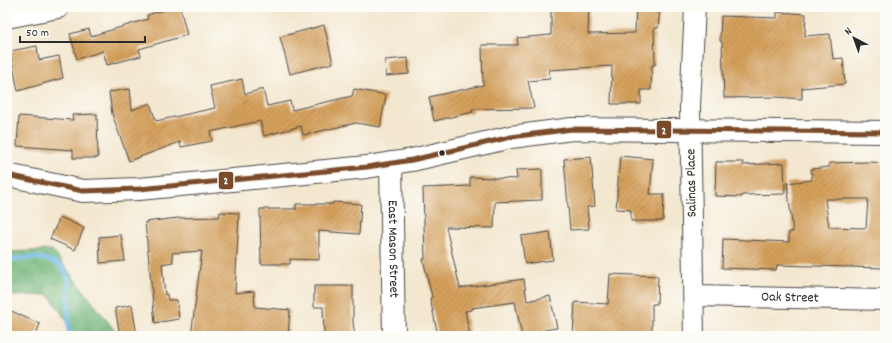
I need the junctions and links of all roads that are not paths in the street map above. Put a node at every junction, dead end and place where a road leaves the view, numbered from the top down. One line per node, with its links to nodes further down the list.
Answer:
1 (58, 7): 3 (main road)
2 (695, 7): 4 (street, Salinas Place)
3 (7, 17)
4 (691, 131): 5 (main road); 6 (main road); 8 (street, Salinas Place)
5 (885, 132)
6 (391, 163): 7 (main road); 10 (main road, East Mason Street)
7 (7, 175)
8 (694, 296): 9 (street, Oak Street); 11 (street, Salinas Place)
9 (885, 300)
10 (394, 336)
11 (694, 336)

